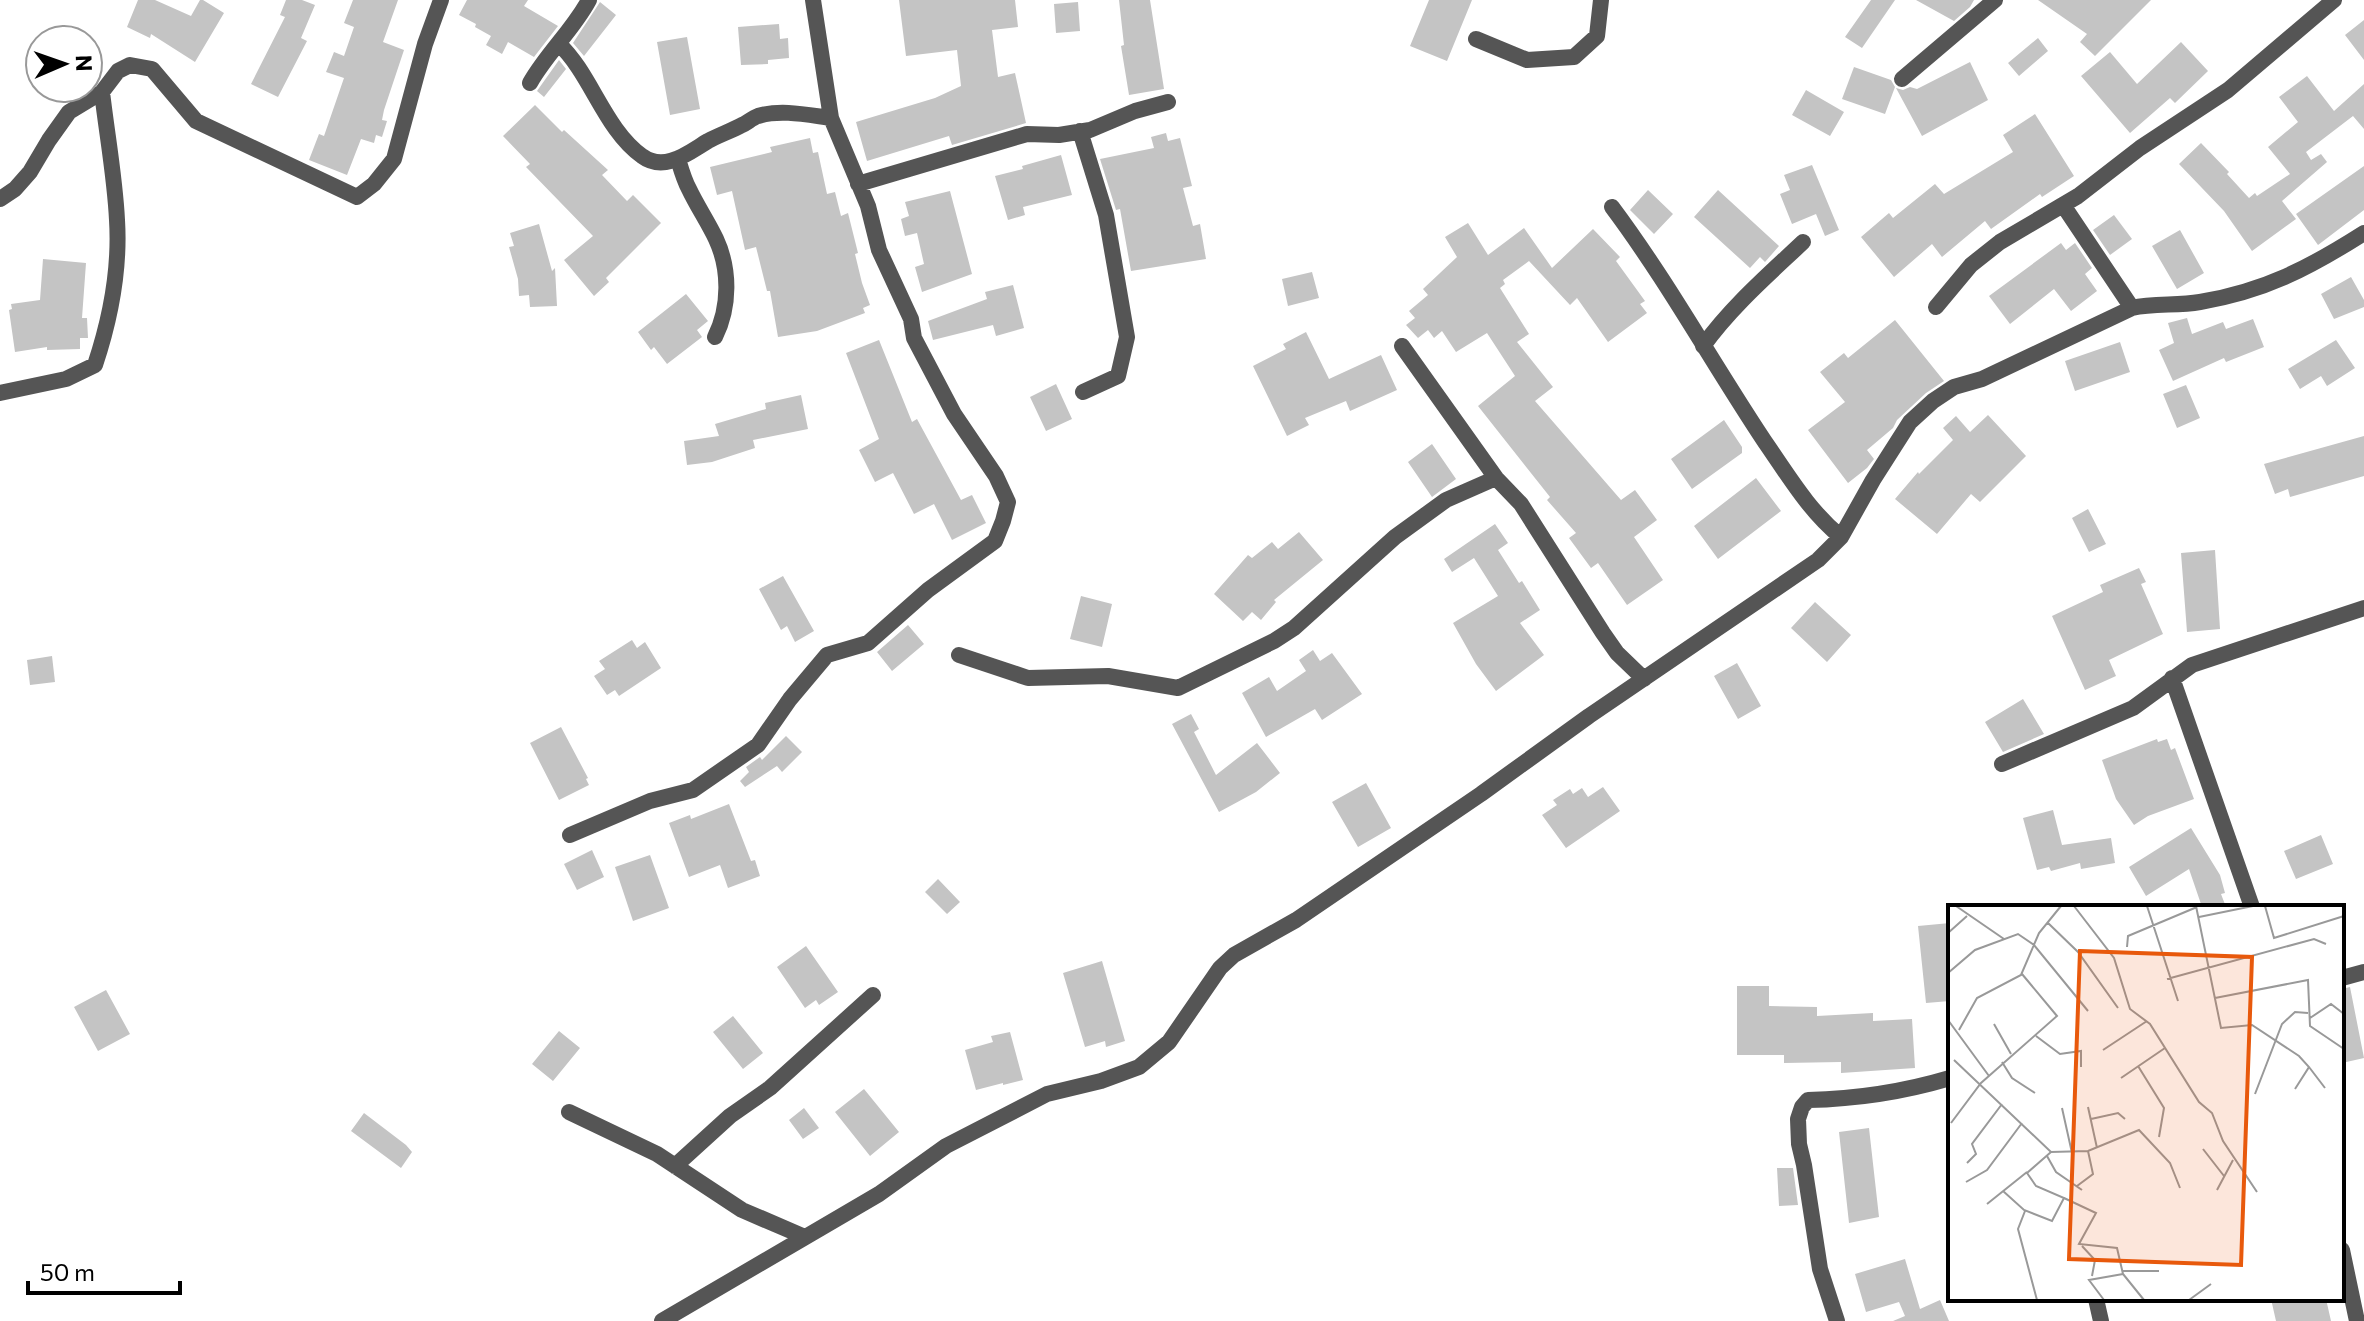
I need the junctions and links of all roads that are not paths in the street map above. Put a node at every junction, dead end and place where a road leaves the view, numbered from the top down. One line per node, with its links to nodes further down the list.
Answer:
1 (441, 0): 11 (street)
2 (589, 0): 8 (street)
3 (813, 0): 15 (street)
4 (1601, 0): 7 (street)
5 (1995, 0): 9 (street)
6 (2334, 0): 20 (street)
7 (1476, 39)
8 (559, 44): 10 (street); 17 (street)
9 (1902, 79)
10 (530, 83)
11 (104, 89)
12 (1168, 102): 16 (street)
13 (82, 104): 19 (street)
14 (103, 104): 30 (street)
15 (831, 118): 17 (street); 18 (street)
16 (1080, 131): 18 (street); 29 (street)
17 (678, 159): 26 (street)
18 (858, 184): 38 (street)
19 (0, 199)
20 (2063, 205): 24 (street); 25 (street)
21 (1612, 207): 28 (street)
22 (2364, 233): 25 (street)
23 (1803, 242): 28 (street)
24 (1936, 307)
25 (2132, 308): 32 (street)
26 (715, 337)
27 (1402, 346): 31 (street)
28 (1703, 346): 32 (street)
29 (1083, 392)
30 (0, 393)
31 (1496, 478): 34 (street); 36 (street)
32 (1841, 537): 36 (street)
33 (2364, 608): 35 (street)
34 (959, 655)
35 (2172, 678): 37 (street); 39 (street)
36 (1644, 679): 46 (street)
37 (2002, 764)
38 (570, 835)
39 (2251, 905)
40 (2364, 972): 41 (street)
41 (2344, 977)
42 (873, 995): 45 (street)
43 (1948, 1079): 50 (street)
44 (569, 1112): 45 (street)
45 (675, 1166): 46 (street)
46 (805, 1237): 49 (street)
47 (2344, 1259): 52 (street)
48 (2096, 1301): 51 (street)
49 (662, 1321)
50 (1837, 1321)
51 (2101, 1321)
52 (2357, 1321)

